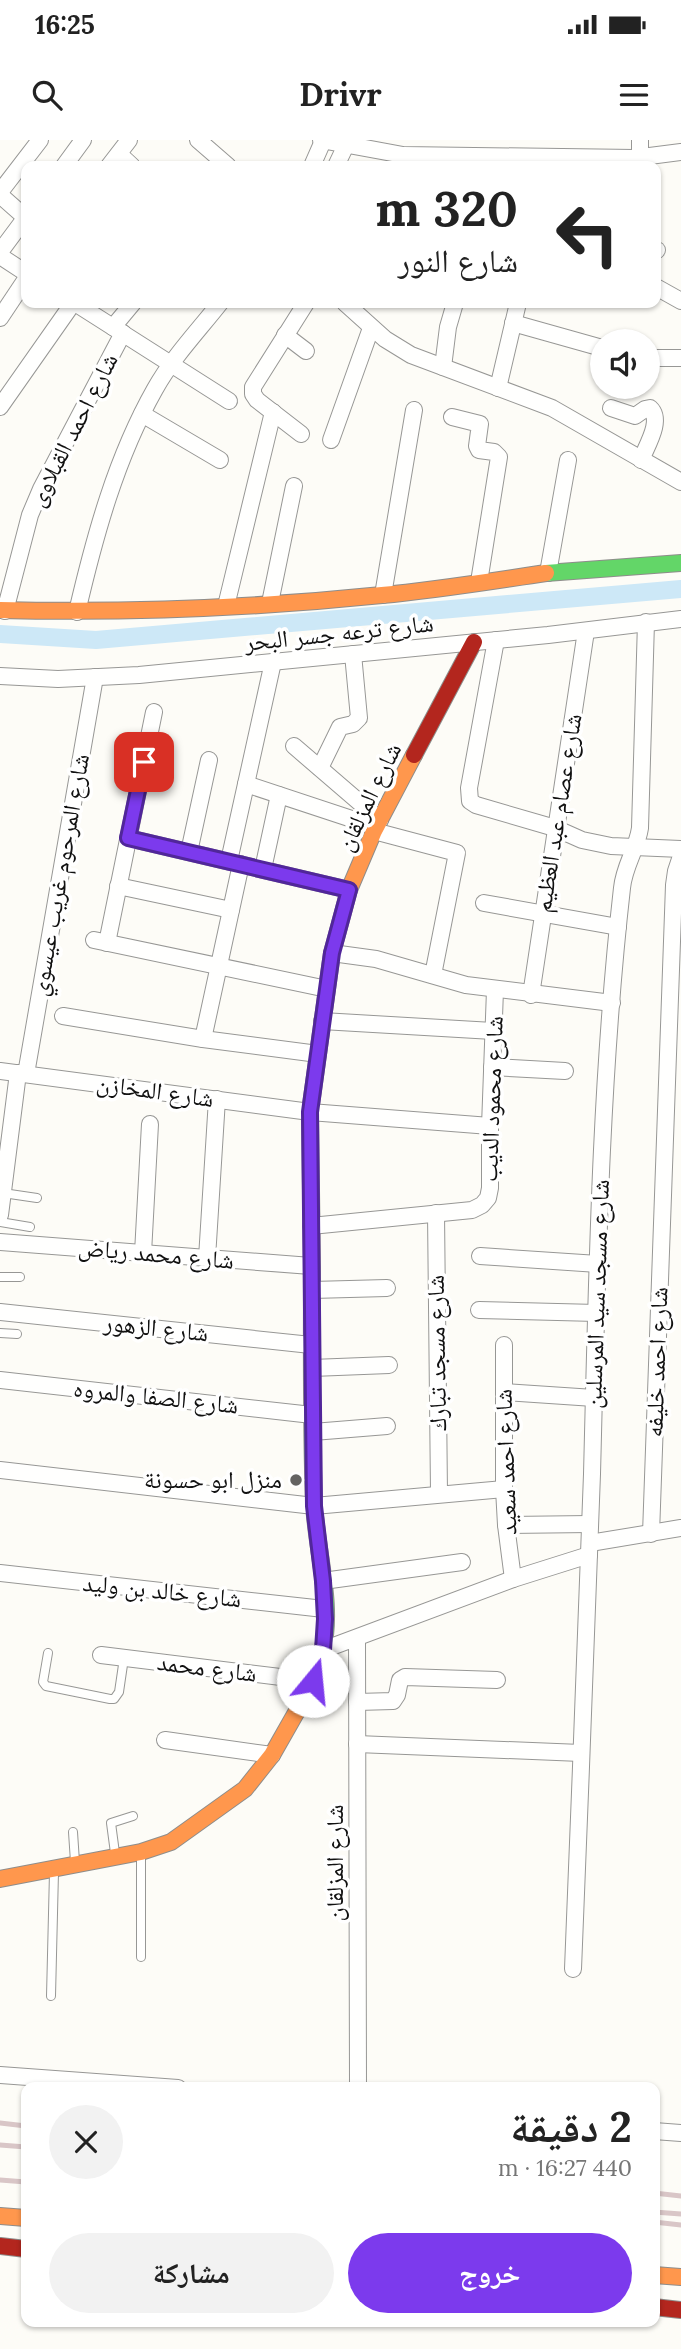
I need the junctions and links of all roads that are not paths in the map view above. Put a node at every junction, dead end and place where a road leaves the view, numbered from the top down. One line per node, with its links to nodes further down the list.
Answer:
1 (40, 140): 13 (street)
2 (83, 140): 14 (street)
3 (129, 140): 12 (street)
4 (198, 140): 7 (street)
5 (640, 140): 17 (street)
6 (332, 142): 8 (street); 15 (street); 16 (street)
7 (216, 146)
8 (404, 147): 11 (street)
9 (546, 148): 11 (street); 17 (street)
10 (681, 152): 17 (street)
11 (473, 154)
12 (114, 160)
13 (24, 161)
14 (68, 161)
15 (316, 161)
16 (336, 161)
17 (632, 161)
18 (21, 165): 19 (street)
19 (0, 193): 20 (street)
20 (21, 212)
21 (21, 224): 22 (street)
22 (0, 254): 23 (street)
23 (21, 269)
24 (21, 286): 35 (street)
25 (661, 290): 26 (street)
26 (681, 301)
27 (70, 308): 48 (street)
28 (82, 308): 38 (street)
29 (130, 308): 38 (street, شارع احمد القبلاوى)
30 (216, 308): 44 (street)
31 (303, 308): 39 (street)
32 (350, 308): 37 (street)
33 (454, 308): 45 (street)
34 (517, 308): 36 (street)
35 (0, 318)
36 (513, 323): 40 (street); 46 (street)
37 (371, 328): 45 (street); 55 (street)
38 (118, 330): 44 (street); 67 (street, شارع احمد القبلاوى)
39 (285, 335): 41 (street); 51 (street)
40 (590, 345)
41 (306, 351)
42 (660, 358): 43 (street)
43 (681, 358)
44 (172, 363): 47 (street); 52 (street)
45 (443, 367): 46 (street)
46 (498, 388): 58 (street)
47 (229, 401)
48 (0, 407)
49 (611, 408): 58 (street)
50 (414, 410): 64 (street)
51 (273, 412): 54 (street); 66 (street)
52 (142, 414): 56 (street); 68 (street)
53 (452, 417): 63 (street)
54 (301, 434)
55 (331, 440)
56 (220, 460)
57 (568, 460): 62 (street)
58 (641, 460): 59 (street)
59 (681, 482)
60 (294, 486): 65 (street)
61 (681, 563): 62 (main road, شارع ترعه جسر البحر)
62 (548, 573): 63 (main road, شارع ترعه جسر البحر)
63 (479, 582): 64 (main road, شارع ترعه جسر البحر)
64 (383, 595): 65 (main road, شارع ترعه جسر البحر)
65 (270, 603): 66 (main road, شارع ترعه جسر البحر)
66 (226, 606): 68 (main road, شارع ترعه جسر البحر)
67 (3, 611): 68 (main road, شارع ترعه جسر البحر)
68 (77, 612)
69 (681, 619): 70 (street, شارع ترعه جسر البحر)
70 (646, 622): 71 (street, شارع ترعه جسر البحر); 87 (street, شارع مسجد سيد المرسلين)
71 (586, 631): 72 (street, شارع ترعه جسر البحر); 85 (street, شارع عصام عبد العظيم)
72 (496, 640): 73 (street, شارع ترعه جسر البحر); 85 (street)
73 (474, 642): 74 (street, شارع ترعه جسر البحر); 84 (main road, شارع المزلقان)
74 (353, 654): 75 (street, شارع ترعه جسر البحر); 81 (street)
75 (273, 662): 77 (street, شارع ترعه جسر البحر); 82 (street)
76 (0, 676): 77 (street, شارع ترعه جسر البحر)
77 (95, 677): 114 (street, شارع المرحوم غريب عيسوي)
78 (154, 712): 86 (street)
79 (293, 746): 81 (street)
80 (209, 760): 89 (street)
81 (320, 768): 84 (street)
82 (246, 784): 83 (street); 91 (street)
83 (279, 795): 84 (street); 92 (street)
84 (377, 826): 94 (main road, شارع المزلقان); 101 (street)
85 (555, 828): 87 (street); 97 (street, شارع عصام عبد العظيم)
86 (128, 838): 89 (street); 93 (street)
87 (635, 849): 88 (street); 98 (street, شارع مسجد سيد المرسلين)
88 (681, 849)
89 (189, 852): 91 (street)
90 (681, 856): 159 (street, شارع احمد خليفه)
91 (235, 863): 92 (street); 96 (street)
92 (262, 869): 94 (street)
93 (118, 886): 96 (street); 100 (street)
94 (349, 890): 99 (main road, شارع المزلقان)
95 (484, 903): 97 (street)
96 (231, 910): 100 (street)
97 (542, 915): 98 (street); 104 (street, شارع عصام عبد العظيم)
98 (618, 927): 105 (street, شارع مسجد سيد المرسلين)
99 (332, 953): 101 (street); 102 (main road, شارع المزلقان)
100 (219, 966): 102 (street); 109 (street)
101 (433, 975): 103 (street)
102 (327, 989): 107 (main road, شارع المزلقان)
103 (495, 990): 104 (street); 108 (street, شارع محمود الديب)
104 (531, 995): 105 (street)
105 (612, 1003): 131 (street, شارع مسجد سيد المرسلين)
106 (62, 1016): 109 (street)
107 (322, 1021): 108 (street); 110 (main road, شارع المزلقان)
108 (494, 1031): 111 (street, شارع محمود الديب)
109 (203, 1039): 110 (street)
110 (318, 1054): 116 (main road, شارع المزلقان)
111 (492, 1067): 113 (street); 118 (street, شارع محمود الديب)
112 (0, 1071): 114 (street, شارع المخازن)
113 (565, 1071)
114 (22, 1073): 115 (street, شارع المخازن); 119 (street, شارع المرحوم غريب عيسوي)
115 (217, 1100): 116 (street, شارع المخازن); 130 (street)
116 (310, 1112): 118 (street, شارع المخازن); 125 (main road, شارع المزلقان)
117 (150, 1124): 128 (street)
118 (490, 1126): 122 (street, شارع محمود الديب)
119 (4, 1160): 120 (street, شارع المرحوم غريب عيسوي)
120 (2, 1184): 121 (lane); 123 (street, شارع المرحوم غريب عيسوي)
121 (37, 1198)
122 (436, 1213): 125 (street); 154 (street, شارع مسجد تبارك)
123 (0, 1215)
124 (0, 1222): 126 (lane)
125 (311, 1226): 132 (main road, شارع المزلقان)
126 (30, 1227)
127 (0, 1242): 128 (street, شارع محمد رياض)
128 (143, 1253): 130 (street, شارع محمد رياض)
129 (481, 1256): 131 (street)
130 (206, 1258): 132 (street, شارع محمد رياض)
131 (598, 1264): 139 (street, شارع مسجد سيد المرسلين)
132 (311, 1266): 136 (main road, شارع المزلقان)
133 (0, 1277): 134 (lane)
134 (20, 1277)
135 (387, 1288): 136 (street)
136 (312, 1290): 142 (main road, شارع المزلقان)
137 (479, 1310): 139 (street)
138 (0, 1312): 142 (street, شارع الزهور)
139 (597, 1313): 148 (street, شارع مسجد سيد المرسلين)
140 (0, 1334): 141 (lane)
141 (17, 1335)
142 (312, 1345): 145 (main road, شارع المزلقان)
143 (504, 1345): 147 (street, شارع احمد سعيد)
144 (388, 1365): 145 (street)
145 (312, 1368): 149 (main road, شارع المزلقان)
146 (0, 1380): 149 (street, شارع الصفا والمروه)
147 (504, 1392): 148 (street); 153 (street, شارع احمد سعيد)
148 (594, 1398): 156 (street, شارع مسجد سيد المرسلين)
149 (312, 1415): 151 (main road, شارع المزلقان)
150 (387, 1426): 151 (street)
151 (313, 1432): 155 (main road, شارع المزلقان)
152 (0, 1470): 155 (street)
153 (504, 1489): 154 (street); 157 (street, شارع احمد سعيد)
154 (439, 1493): 155 (street)
155 (314, 1506): 164 (main road, شارع المزلقان)
156 (590, 1524): 157 (street); 160 (street, شارع مسجد سيد المرسلين)
157 (506, 1525): 163 (street, شارع احمد سعيد)
158 (681, 1528): 159 (street)
159 (651, 1534): 160 (street)
160 (589, 1549): 163 (street); 176 (street, شارع مسجد سيد المرسلين)
161 (462, 1562): 164 (street)
162 (0, 1573): 165 (street, شارع خالد بن وليد)
163 (513, 1579): 166 (street)
164 (323, 1581): 165 (main road, شارع المزلقان)
165 (324, 1609): 167 (main road, شارع المزلقان)
166 (357, 1638): 167 (street); 173 (street, شارع المزلقان)
167 (323, 1650): 172 (main road, شارع المزلقان)
168 (48, 1653): 170 (lane)
169 (101, 1655): 170 (street, شارع محمد)
170 (124, 1658): 172 (street, شارع محمد)
171 (497, 1680): 173 (street)
172 (313, 1681): 177 (main road, شارع المزلقان)
173 (357, 1702): 175 (street, شارع المزلقان)
174 (165, 1740): 177 (street)
175 (357, 1744): 176 (street); 190 (street, شارع المزلقان)
176 (581, 1753): 186 (street, شارع مسجد سيد المرسلين)
177 (272, 1755): 180 (main road, شارع المزلقان)
178 (133, 1816): 181 (lane)
179 (74, 1832): 182 (lane)
180 (141, 1852): 181 (main road, شارع المزلقان); 185 (lane)
181 (115, 1856): 182 (main road, شارع المزلقان)
182 (75, 1865): 183 (main road, شارع المزلقان)
183 (54, 1869): 184 (main road, شارع المزلقان); 187 (lane)
184 (0, 1879)
185 (141, 1957)
186 (573, 1969)
187 (51, 1996)
188 (0, 2075): 189 (street)
189 (96, 2082)
190 (358, 2082)
191 (660, 2131): 192 (street)
192 (681, 2133)
193 (0, 2216): 194 (main road)
194 (21, 2218)
195 (0, 2246): 196 (main road)
196 (21, 2248)
197 (660, 2275): 198 (main road)
198 (681, 2277)
199 (660, 2308): 200 (main road)
200 (681, 2310)

